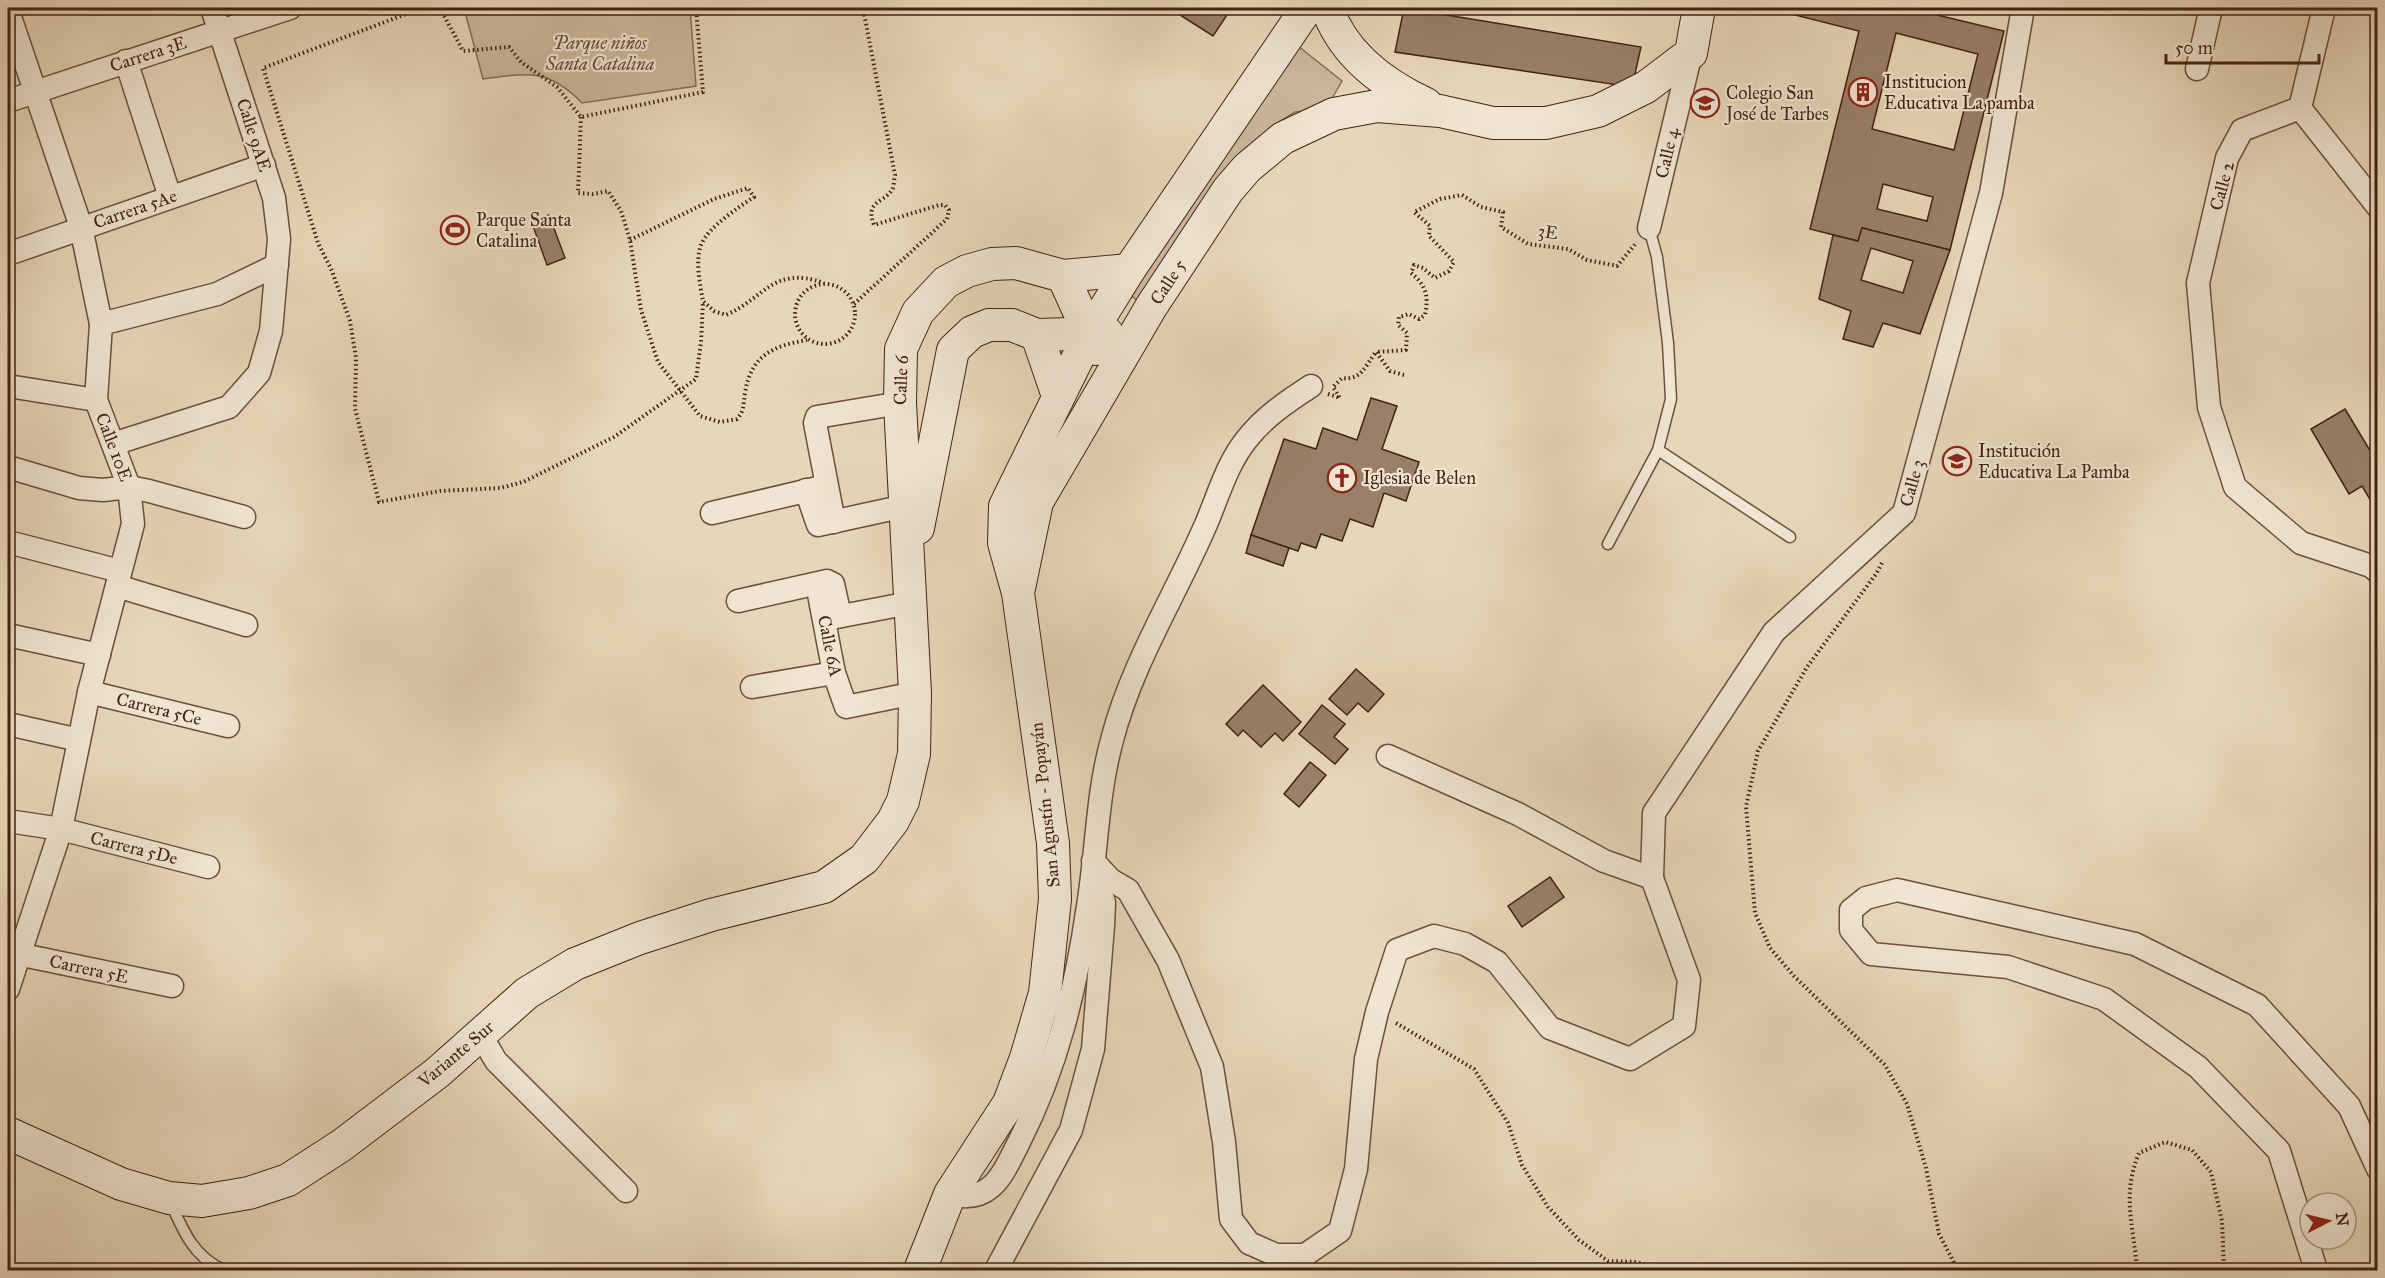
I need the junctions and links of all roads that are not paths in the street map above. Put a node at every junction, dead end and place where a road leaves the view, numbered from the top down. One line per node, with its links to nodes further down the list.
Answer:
1 (212, 8): 10 (street, Calle 9AE)
2 (290, 8): 10 (street, Carrera 3E)
3 (1307, 8): 25 (main road)
4 (1327, 8): 17 (main road)
5 (1699, 8): 11 (main road, Calle 4)
6 (2023, 8): 70 (street, Calle 3)
7 (2211, 8): 13 (street)
8 (2324, 8): 16 (street)
9 (8, 11): 14 (street, Calle 10E)
10 (220, 30): 12 (street, Carrera 3E); 18 (street, Calle 9AE)
11 (1691, 53): 17 (main road); 22 (street, Calle 4)
12 (126, 61): 14 (street, Carrera 3E); 19 (street)
13 (2197, 69)
14 (35, 91): 15 (street, Carrera 3E); 21 (street, Calle 10E)
15 (8, 101)
16 (2300, 108): 20 (street); 48 (street, Calle 2)
17 (1440, 111): 28 (main road, Calle 5)
18 (264, 165): 19 (street, Carrera 5Ae); 24 (street, Calle 9AE)
19 (170, 197): 21 (street, Carrera 5Ae)
20 (2378, 207)
21 (81, 227): 23 (street, Carrera 5Ae); 27 (street, Calle 10E)
22 (1649, 228): 38 (lane)
23 (8, 254)
24 (277, 265): 27 (street); 37 (street, Calle 9AE)
25 (1129, 270): 26 (main road, Calle 6); 29 (main road)
26 (1063, 276): 29 (main road); 36 (main road, Calle 6)
27 (101, 324): 35 (street, Calle 10E)
28 (1138, 332): 29 (main road, Calle 6); 31 (main road, Calle 5)
29 (1090, 333): 30 (main road, Calle 6); 31 (main road); 34 (main road, San Agustín - Popayán)
30 (1037, 335): 34 (main road); 50 (main road, Calle 6)
31 (1109, 379): 51 (main road, Calle 5)
32 (8, 386): 35 (street)
33 (1311, 386): 68 (street)
34 (1058, 396): 51 (main road, San Agustín - Popayán)
35 (96, 400): 37 (street, Calle 10E)
36 (900, 403): 41 (street); 42 (main road, Calle 6)
37 (113, 444): 40 (street, Calle 10E)
38 (1658, 450): 45 (lane); 47 (lane)
39 (9, 467): 40 (street)
40 (129, 487): 44 (street); 49 (street, Calle 10E)
41 (816, 488): 42 (street); 43 (street)
42 (905, 506): 50 (main road, Calle 6)
43 (712, 513)
44 (244, 517)
45 (1790, 537)
46 (8, 542): 49 (street)
47 (1608, 544)
48 (2378, 572)
49 (118, 579): 54 (street); 56 (street, Calle 10E)
50 (910, 591): 53 (street); 60 (main road, Calle 6)
51 (1018, 593): 78 (main road, San Agustín - Popayán)
52 (738, 601): 53 (street, Calle 6A)
53 (832, 617): 57 (street, Calle 6A)
54 (246, 625)
55 (8, 635): 56 (street)
56 (99, 655): 59 (street, Calle 10E)
57 (834, 673): 58 (street); 60 (street, Calle 6A)
58 (752, 687)
59 (89, 692): 62 (street, Carrera 5Ce); 63 (street, Calle 10E)
60 (915, 693): 66 (main road, Calle 6)
61 (8, 724): 63 (street)
62 (228, 726)
63 (79, 740): 67 (street, Calle 10E)
64 (1388, 756): 70 (street)
65 (8, 821): 67 (street, Carrera 5De)
66 (893, 821): 74 (main road, Variante Sur)
67 (61, 829): 69 (street, Carrera 5De); 71 (street, Calle 10E)
68 (1093, 861): 70 (street); 78 (street); 82 (street)
69 (208, 867)
70 (1652, 878)
71 (14, 954): 72 (street, Carrera 5E); 73 (street, Calle 10E)
72 (172, 986)
73 (8, 989)
74 (480, 1034): 77 (street); 79 (main road, Variante Sur)
75 (8, 1132): 79 (main road, Variante Sur)
76 (2378, 1169): 83 (street)
77 (626, 1191)
78 (950, 1194): 81 (main road, San Agustín - Popayán)
79 (169, 1198): 80 (lane)
80 (224, 1270)
81 (920, 1270)
82 (996, 1270)
83 (2316, 1270)

